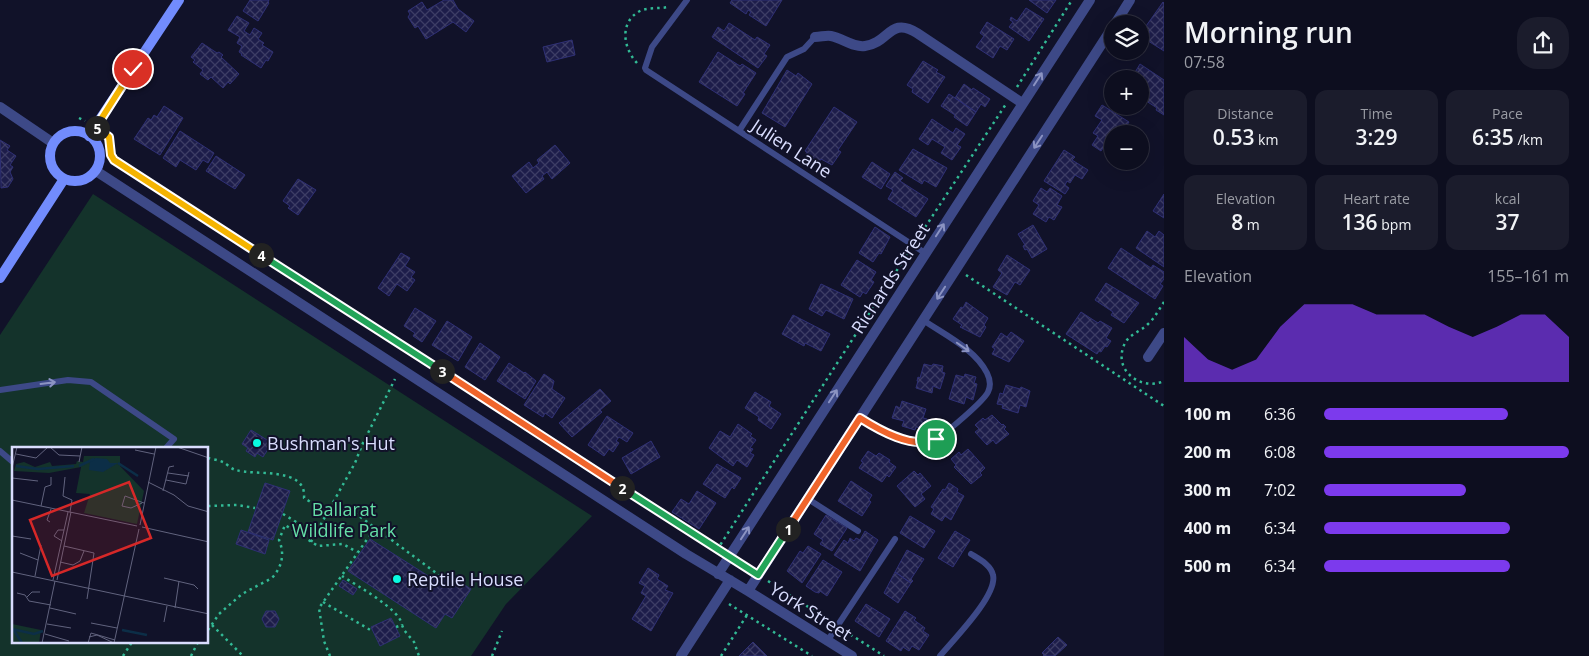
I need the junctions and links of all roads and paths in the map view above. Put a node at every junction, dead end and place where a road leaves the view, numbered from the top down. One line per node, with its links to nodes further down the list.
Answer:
1 (178, 0): 15 (street)
2 (688, 0): 10 (lane)
3 (1072, 0): 11 (path)
4 (1090, 0): 12 (street, Richards Street, one-way to 4)
5 (1130, 0): 7 (street)
6 (674, 6): 10 (path)
7 (1121, 15)
8 (816, 38): 11 (street); 16 (lane)
9 (1104, 40): 22 (street, one-way to 22)
10 (646, 68): 16 (lane, Julien Lane)
11 (1011, 96): 12 (street); 20 (path)
12 (1022, 103): 21 (street, Richards Street, one-way to 12)
13 (0, 107): 17 (street)
14 (79, 118): 15 (path)
15 (93, 131): 17 (street); 18 (street); 45 (path)
16 (739, 131): 20 (lane, Julien Lane)
17 (54, 143): 19 (street)
18 (96, 171): 19 (street); 27 (street, York Street)
19 (64, 179): 23 (street)
20 (913, 245): 21 (lane, Julien Lane); 45 (path)
21 (925, 253): 48 (street, Richards Street, one-way to 21)
22 (956, 268): 24 (street, one-way to 24); 29 (path)
23 (0, 278)
24 (923, 320): 30 (street); 30 (lane, one-way to 30)
25 (1164, 333): 26 (street)
26 (1148, 357)
27 (400, 369): 38 (path); 49 (street, York Street)
28 (0, 390): 31 (lane, one-way to 31)
29 (1164, 406)
30 (860, 418): 35 (street)
31 (167, 447)
32 (0, 451): 34 (lane)
33 (209, 458): 38 (path)
34 (12, 461)
35 (808, 499): 41 (lane); 50 (street)
36 (209, 506): 37 (path)
37 (256, 508)
38 (327, 512): 40 (path); 42 (path)
39 (283, 514): 42 (path)
40 (376, 528): 46 (path); 52 (path)
41 (858, 531)
42 (316, 534): 44 (path)
43 (895, 539): 60 (lane)
44 (311, 542): 46 (path); 58 (path)
45 (717, 550): 48 (path)
46 (358, 552): 51 (path)
47 (971, 554): 79 (lane)
48 (729, 557): 49 (street, Richards Street); 50 (path)
49 (718, 574): 53 (street, York Street)
50 (758, 575): 54 (street); 60 (path)
51 (342, 576): 56 (path); 59 (path)
52 (443, 578)
53 (730, 580): 54 (street, York Street); 55 (street)
54 (748, 591): 65 (street, York Street)
55 (718, 597): 57 (path); 74 (street)
56 (323, 602): 63 (path); 71 (path)
57 (748, 615): 75 (path); 76 (path)
58 (212, 625): 62 (path); 70 (path)
59 (402, 625): 61 (path); 72 (path)
60 (838, 626): 65 (lane); 78 (path)
61 (396, 627)
62 (209, 629)
63 (372, 631)
64 (502, 631): 73 (path)
65 (828, 640): 77 (street, York Street)
66 (131, 644): 68 (path)
67 (197, 644): 69 (path)
68 (123, 656)
69 (191, 656)
70 (243, 656)
71 (330, 656)
72 (419, 656)
73 (492, 656)
74 (681, 656)
75 (721, 656)
76 (812, 656)
77 (852, 656)
78 (884, 656)
79 (940, 656)

